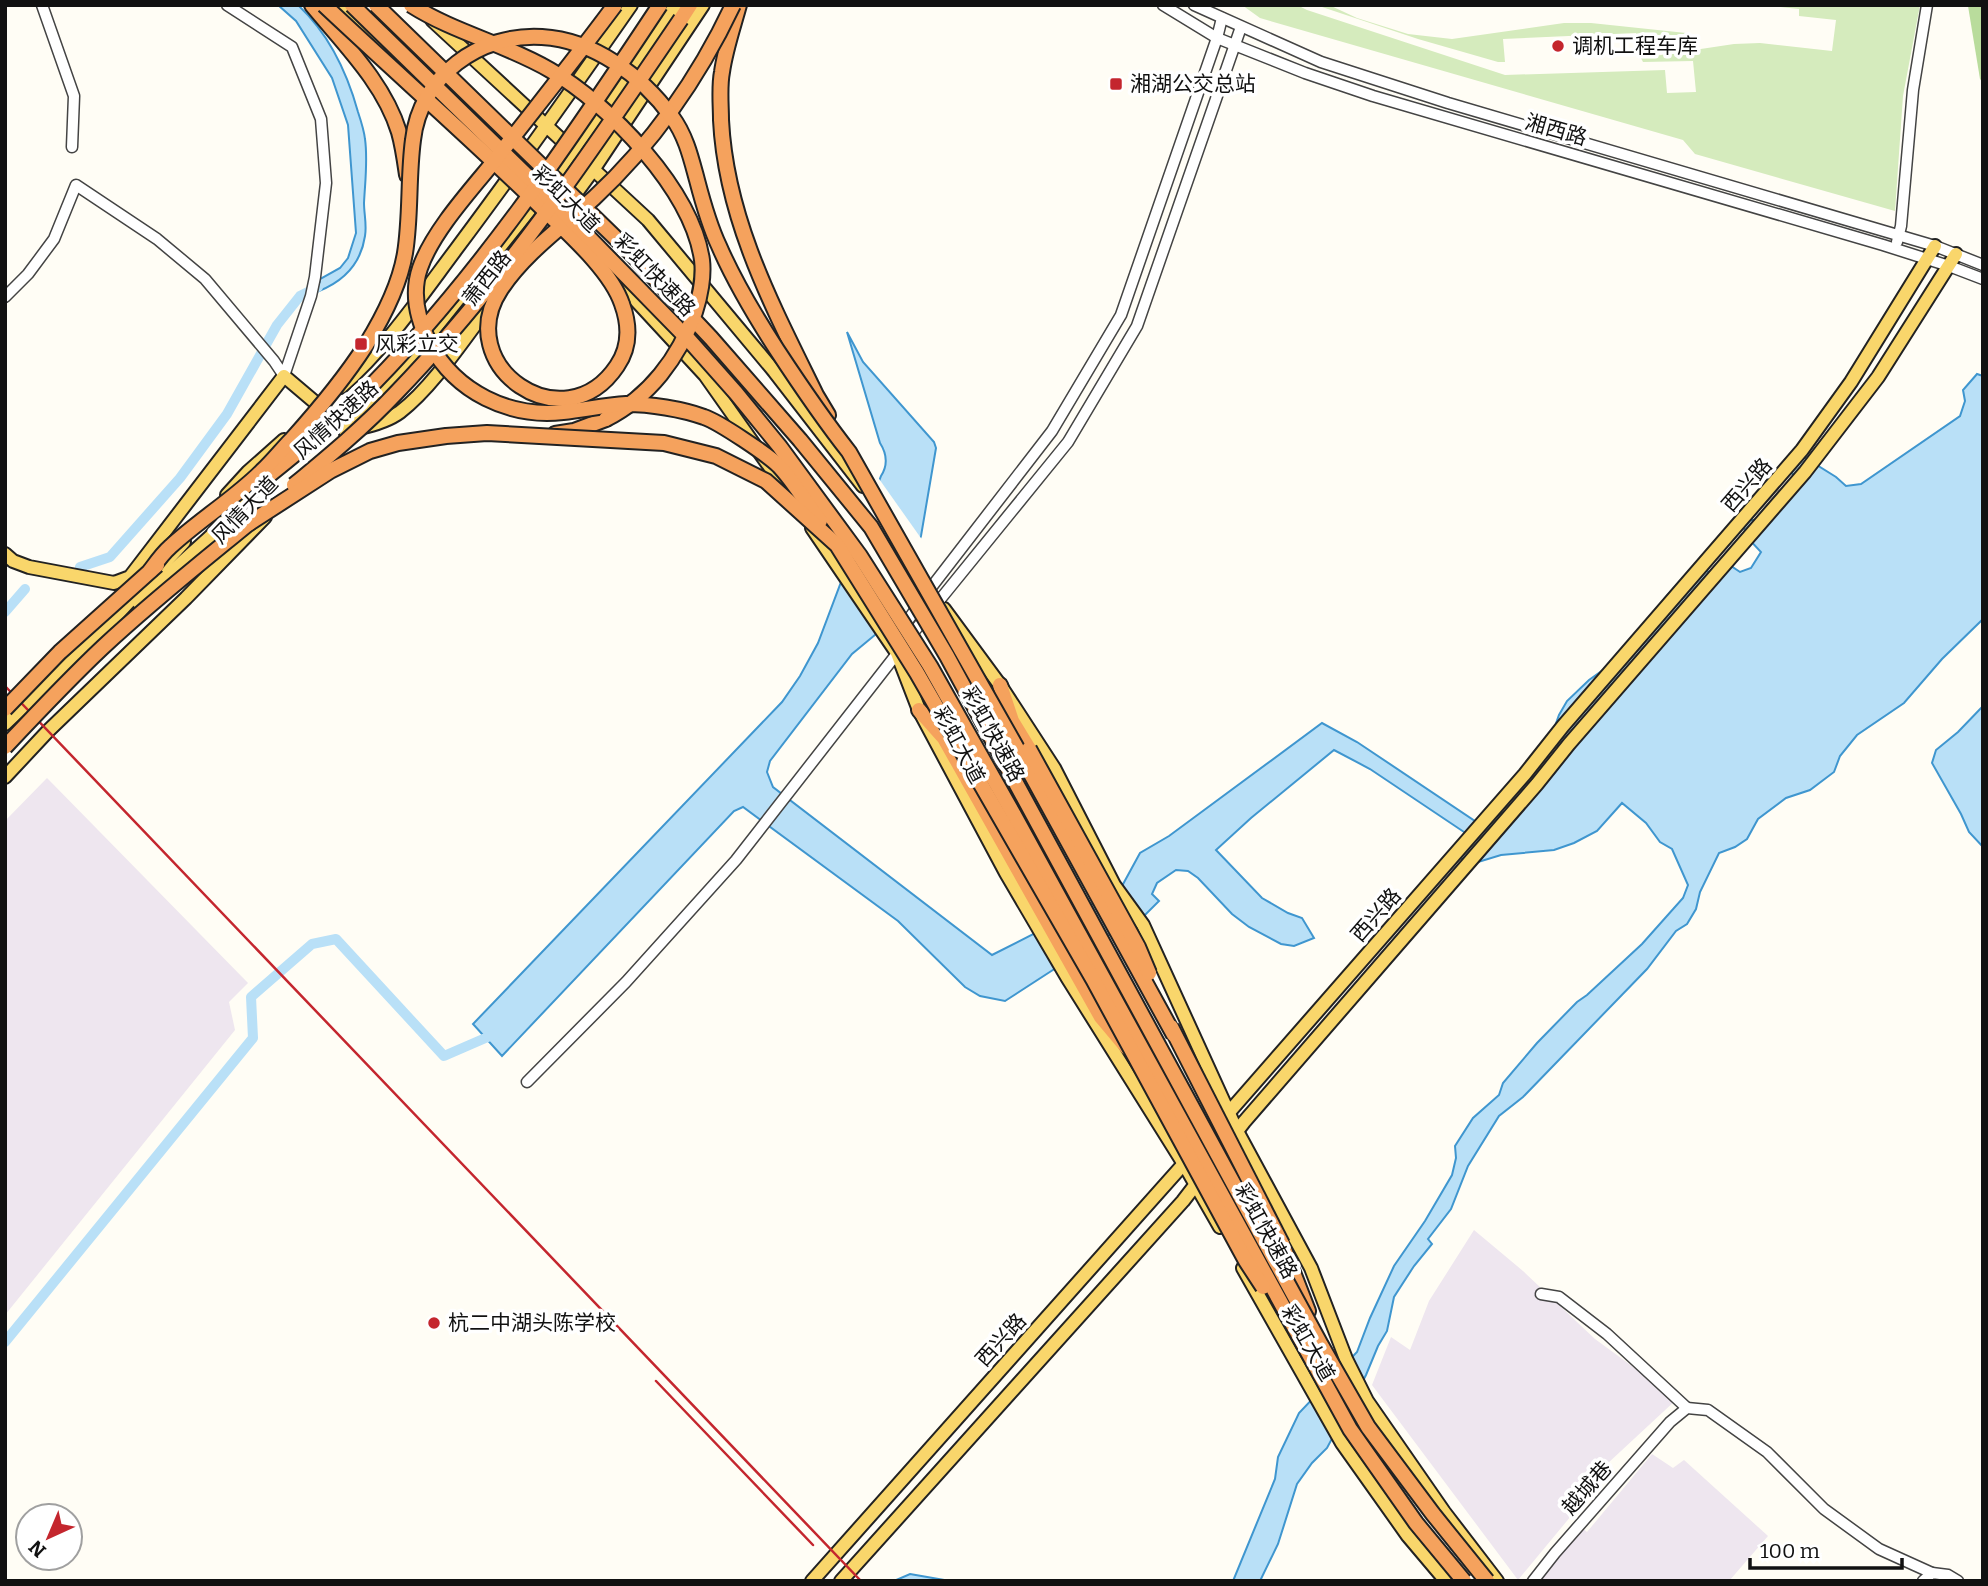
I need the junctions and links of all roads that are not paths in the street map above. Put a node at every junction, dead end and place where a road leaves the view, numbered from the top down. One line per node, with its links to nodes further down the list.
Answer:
1 (42, 5): 25 (street)
2 (227, 5): 43 (street)
3 (312, 5): 29 (highway, bridge)
4 (324, 5): 14 (highway, bridge)
5 (338, 5): 28 (main road, 彩虹大道)
6 (352, 5): 69 (highway, 彩虹快速路, bridge)
7 (376, 5): 68 (highway, 彩虹快速路, bridge)
8 (414, 5): 24 (main road, 彩虹大道); 46 (highway, bridge)
9 (615, 5): 49 (highway, bridge)
10 (631, 5): 24 (main road, 风情大道, bridge)
11 (676, 5): 19 (main road)
12 (687, 5): 19 (main road); 48 (highway, 风情快速路, bridge)
13 (703, 5): 27 (main road, 萧西路)
14 (733, 5)
15 (739, 5): 47 (highway, bridge)
16 (1163, 5): 22 (street, 湘西路)
17 (1194, 5): 20 (street, 湘西路)
18 (1927, 5): 32 (street)
19 (663, 12): 26 (main road, 风情大道, bridge); 51 (highway, 风情快速路, bridge)
20 (1222, 19): 21 (street, 湘西路); 22 (street)
21 (1241, 27): 23 (street); 32 (street, 湘西路)
22 (1217, 38): 23 (street, 湘西路); 52 (street)
23 (1235, 45): 34 (street, 湘西路); 53 (street)
24 (545, 127): 26 (main road, 彩虹大道); 28 (main road, 风情大道)
25 (72, 147)
26 (573, 152): 27 (main road, 彩虹大道); 30 (main road, 风情大道)
27 (593, 170): 31 (main road, 萧西路); 52 (main road, 彩虹大道, bridge)
28 (513, 173): 30 (main road, 彩虹大道); 44 (main road, 风情大道)
29 (410, 189): 47 (highway, bridge); 51 (highway, bridge)
30 (539, 198): 31 (main road, 彩虹大道); 42 (main road, 风情大道)
31 (558, 218): 41 (main road, 萧西路); 54 (main road, 彩虹大道)
32 (1899, 236): 33 (street, 湘西路); 34 (street)
33 (1934, 246): 35 (street, 湘西路); 36 (main road, 西兴路)
34 (1895, 249): 36 (street, 湘西路)
35 (1956, 254): 37 (street, 湘西路); 38 (main road, 西兴路)
36 (1927, 259): 38 (street, 湘西路); 65 (main road, 西兴路)
37 (1983, 265)
38 (1949, 266): 39 (street, 湘西路); 64 (main road, 西兴路)
39 (1983, 279)
40 (5, 297): 43 (street)
41 (482, 315): 42 (main road); 45 (main road, 萧西路)
42 (442, 321): 45 (main road, 风情大道)
43 (284, 376): 44 (main road); 50 (main road)
44 (322, 409): 45 (main road); 58 (main road, 风情大道)
45 (348, 431): 60 (main road, 风情大道)
46 (544, 436): 48 (highway, bridge); 49 (highway, bridge)
47 (849, 452): 61 (highway, bridge)
48 (248, 524): 59 (highway, 风情快速路, bridge)
49 (837, 545): 62 (highway, bridge)
50 (5, 554)
51 (150, 571): 56 (highway, 风情快速路, bridge)
52 (930, 589): 53 (main road, 彩虹大道); 54 (street)
53 (939, 602): 54 (street); 55 (main road, 彩虹大道)
54 (891, 645): 57 (main road, 彩虹大道); 63 (street)
55 (1000, 685): 61 (highway, bridge); 64 (main road, 彩虹大道)
56 (5, 709)
57 (919, 710): 62 (highway, bridge); 65 (main road, 彩虹大道)
58 (5, 724)
59 (5, 747)
60 (5, 777)
61 (1174, 1035): 68 (highway, bridge)
62 (1134, 1057): 69 (highway, bridge)
63 (527, 1082)
64 (1237, 1131): 66 (main road, 西兴路); 77 (main road, 彩虹大道)
65 (1184, 1164): 66 (main road, 彩虹大道); 72 (main road, 西兴路)
66 (1196, 1185): 73 (main road, 西兴路); 74 (main road, 彩虹大道)
67 (1541, 1294): 70 (street)
68 (1321, 1345): 76 (highway, 彩虹快速路, bridge)
69 (1314, 1363): 75 (highway, 彩虹快速路, bridge)
70 (1687, 1408): 71 (street); 78 (street, 越城巷)
71 (1928, 1577): 79 (street)
72 (811, 1581)
73 (841, 1581)
74 (1446, 1581)
75 (1464, 1581)
76 (1487, 1581)
77 (1497, 1581)
78 (1533, 1581)
79 (1958, 1581)

